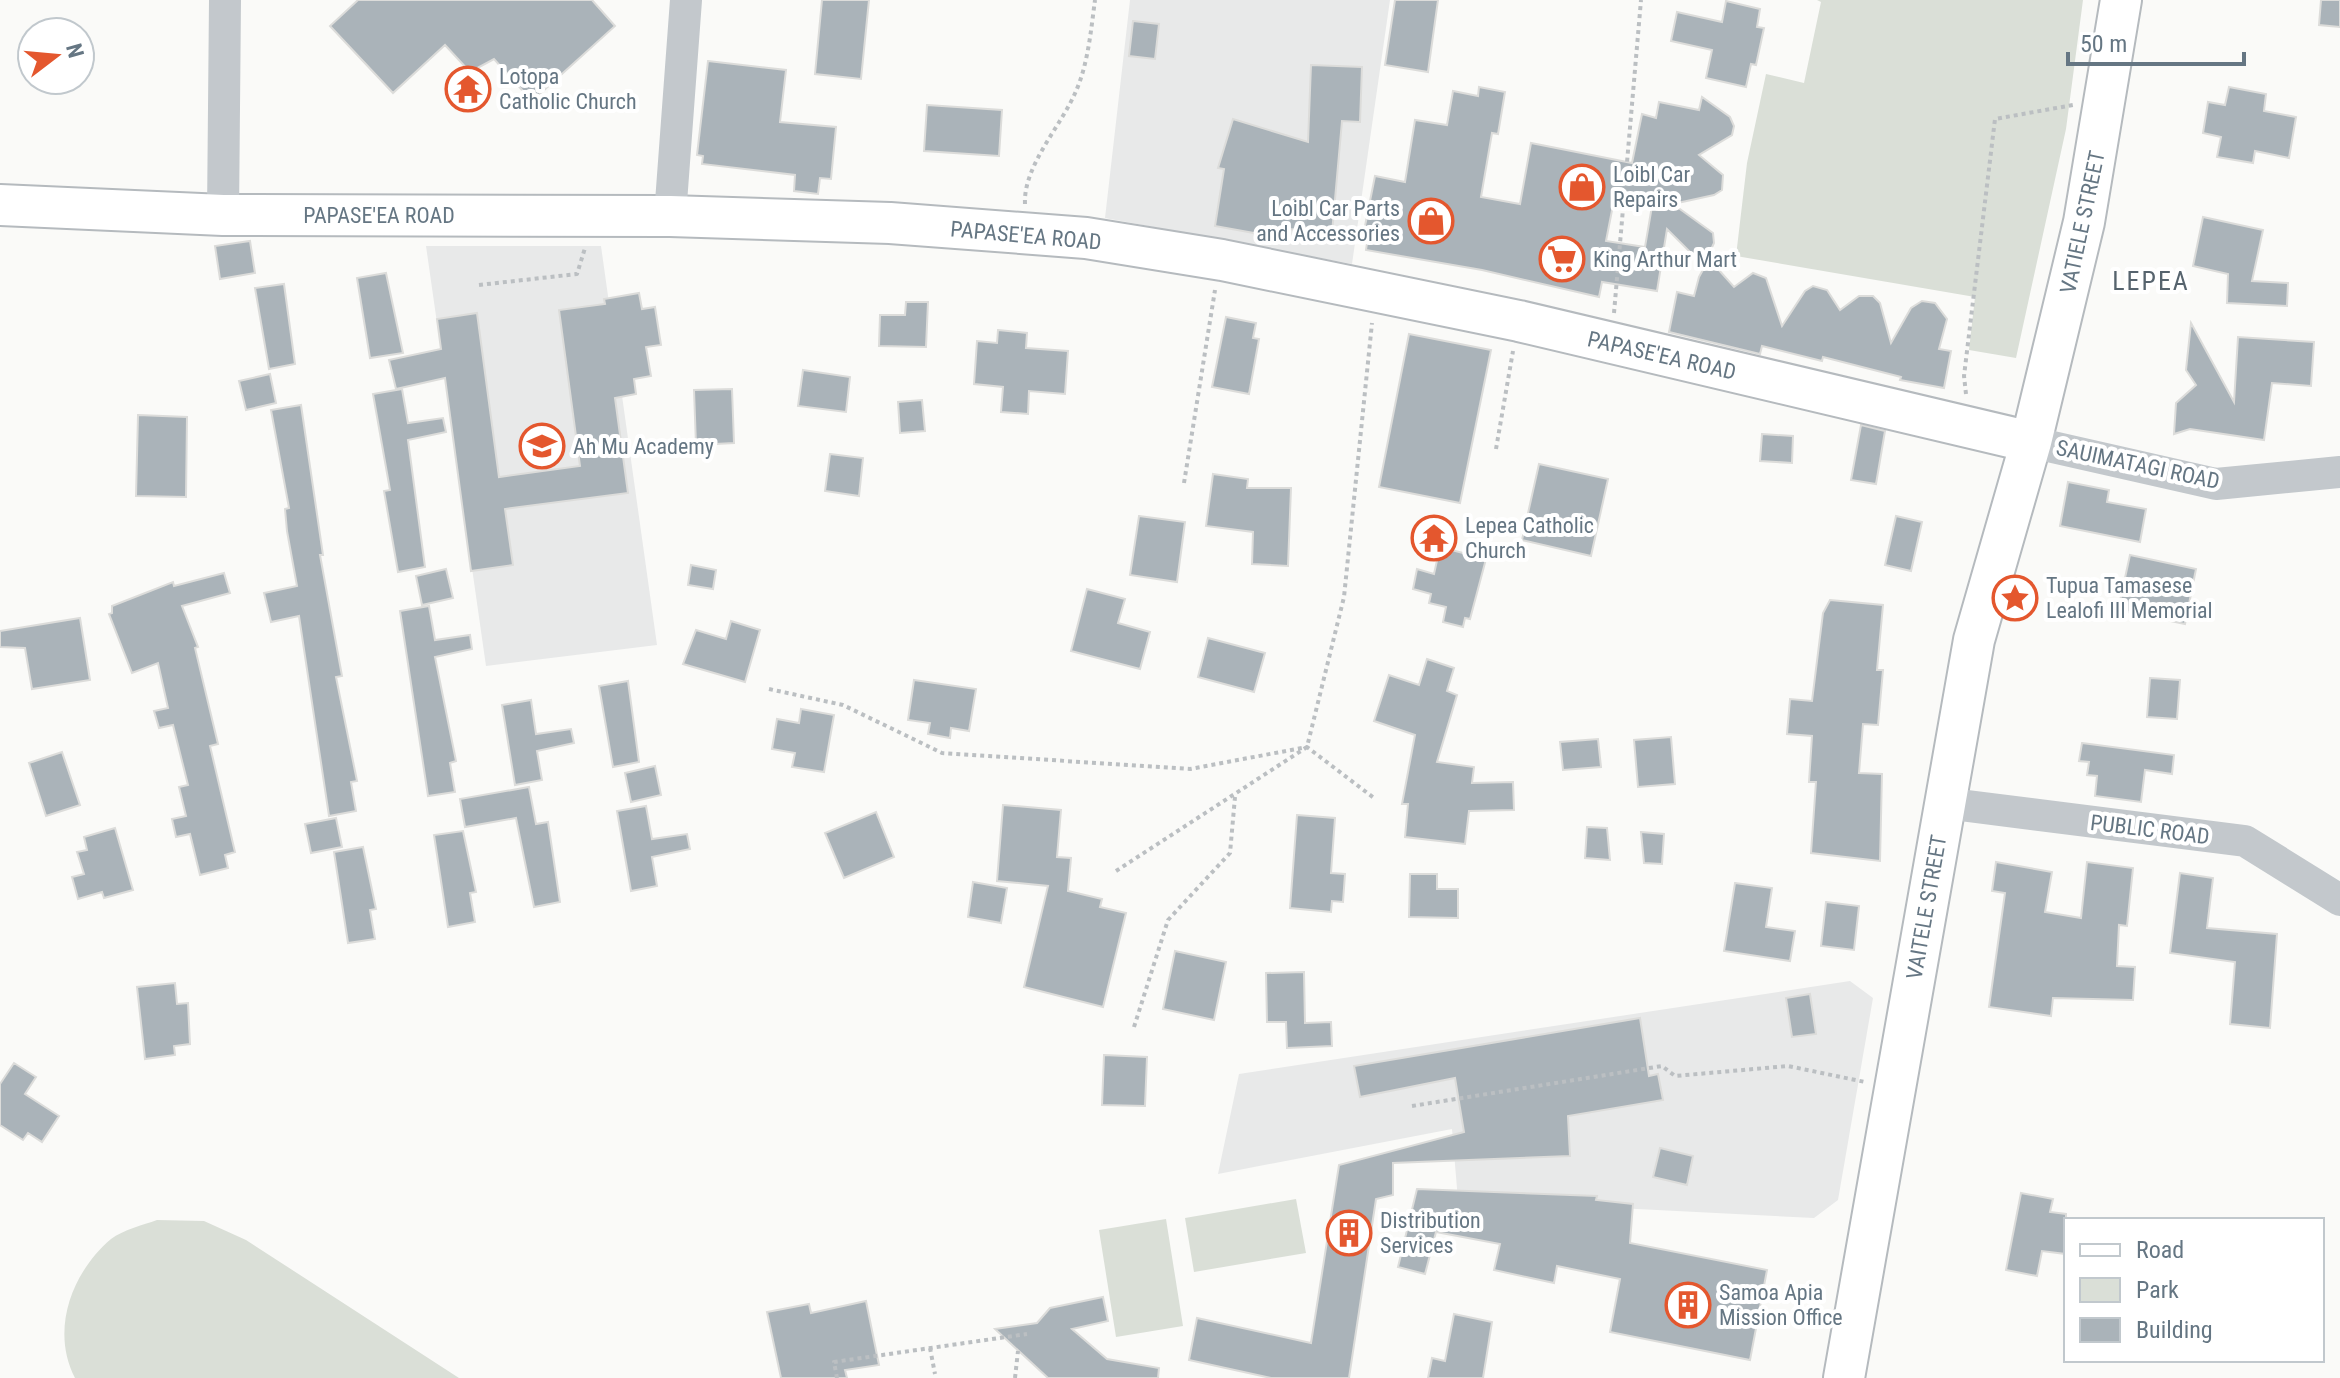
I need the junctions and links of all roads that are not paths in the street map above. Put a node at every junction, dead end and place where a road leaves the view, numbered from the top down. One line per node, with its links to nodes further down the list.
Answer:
1 (225, 0): 5 (street)
2 (686, 0): 6 (street)
3 (2121, 0): 7 (main road, VATIELE STREET)
4 (0, 205): 5 (main road, PAPASE'EA ROAD)
5 (223, 215): 6 (main road, PAPASE'EA ROAD)
6 (670, 216): 7 (main road, PAPASE'EA ROAD)
7 (2031, 442): 8 (street, SAUIMATAGI ROAD); 9 (main road, VAITELE STREET)
8 (2340, 472)
9 (1944, 803): 10 (street, PUBLIC ROAD); 11 (main road, VAITELE STREET)
10 (2340, 900)
11 (1844, 1378)

